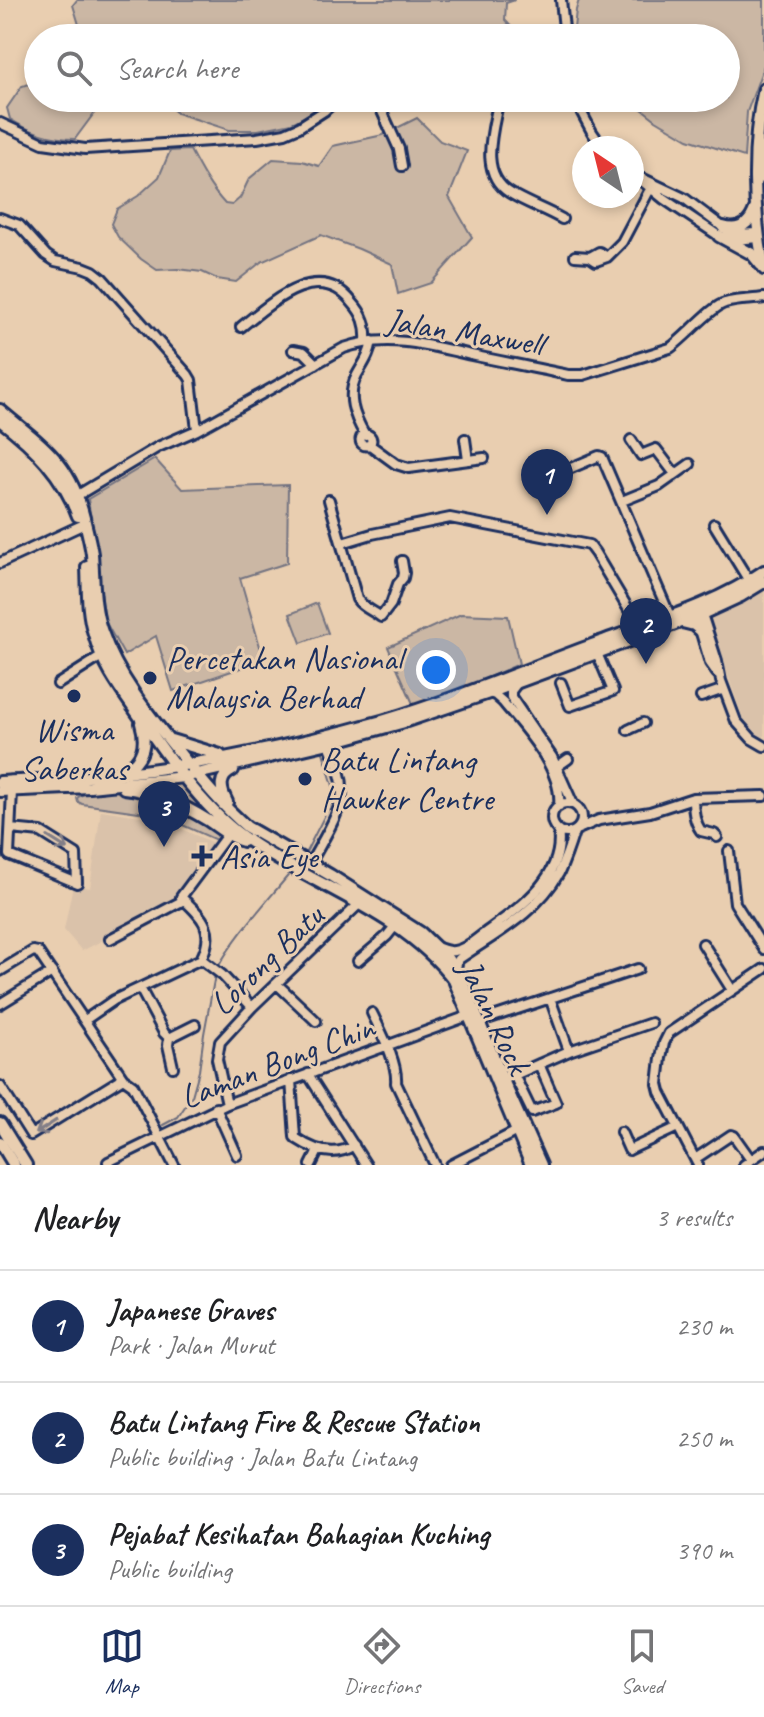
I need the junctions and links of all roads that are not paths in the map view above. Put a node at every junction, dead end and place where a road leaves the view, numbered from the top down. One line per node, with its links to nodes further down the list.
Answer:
1 (561, 0): 2 (street)
2 (564, 24)
3 (764, 89): 18 (main road)
4 (322, 112): 8 (street)
5 (382, 112): 11 (street)
6 (497, 112): 20 (street)
7 (581, 112): 9 (street)
8 (0, 123)
9 (595, 136)
10 (764, 147): 12 (main road)
11 (402, 166)
12 (764, 179)
13 (644, 180): 16 (street)
14 (644, 184): 15 (street)
15 (650, 189): 17 (street); 23 (street)
16 (684, 198): 17 (street); 21 (street)
17 (678, 207): 21 (street)
18 (755, 207): 21 (main road); 22 (main road)
19 (0, 218): 32 (street)
20 (562, 219)
21 (721, 232): 22 (street); 24 (main road)
22 (761, 235): 24 (main road)
23 (575, 256)
24 (764, 270)
25 (764, 298): 27 (street, Jalan Maxwell)
26 (241, 327): 27 (street)
27 (369, 341): 29 (street, Jalan Maxwell); 36 (street)
28 (293, 350): 29 (street)
29 (316, 364): 32 (street, Jalan Maxwell)
30 (0, 410): 40 (main road, Jalan Rock)
31 (0, 420): 44 (main road, Jalan Rock)
32 (197, 430): 40 (street, Jalan Maxwell)
33 (465, 439): 36 (street)
34 (631, 440): 39 (street)
35 (484, 458): 36 (street)
36 (468, 460)
37 (690, 464): 39 (street)
38 (564, 471): 42 (street)
39 (675, 474): 42 (street)
40 (78, 495): 68 (main road, Jalan Rock)
41 (329, 500): 45 (street)
42 (622, 501): 53 (street)
43 (714, 524): 49 (street)
44 (80, 526): 47 (street); 57 (main road, Jalan Rock)
45 (342, 543): 46 (street); 54 (street)
46 (402, 561)
47 (0, 563)
48 (764, 571): 49 (main road)
49 (749, 581): 51 (main road)
50 (764, 582): 52 (main road)
51 (720, 596): 52 (main road); 53 (main road)
52 (699, 614): 53 (main road); 55 (street); 58 (street)
53 (676, 617): 54 (main road); 55 (main road); 56 (main road)
54 (639, 627): 71 (main road)
55 (701, 631): 58 (street)
56 (597, 653): 59 (main road); 60 (street)
57 (102, 656): 61 (street); 65 (main road, Jalan Rock)
58 (714, 662): 62 (street)
59 (517, 682): 63 (main road); 76 (street)
60 (561, 683)
61 (58, 684)
62 (723, 685): 64 (street); 70 (street)
63 (489, 693): 69 (main road); 86 (street)
64 (701, 697)
65 (140, 717): 75 (main road, Jalan Rock); 77 (main road)
66 (643, 723): 67 (street)
67 (628, 730)
68 (169, 739): 71 (main road); 73 (main road, Jalan Rock)
69 (329, 743): 74 (main road); 97 (street)
70 (764, 746)
71 (231, 756): 73 (main road)
72 (568, 759): 76 (street)
73 (188, 764): 75 (main road); 78 (main road, Jalan Rock)
74 (246, 764): 78 (main road); 88 (main road)
75 (174, 766): 77 (main road); 79 (main road, Jalan Rock)
76 (558, 766): 85 (street)
77 (108, 775): 80 (main road)
78 (197, 775): 79 (main road); 88 (main road, Jalan Rock)
79 (184, 777): 81 (main road); 95 (main road, Jalan Rock)
80 (0, 782)
81 (90, 787): 82 (main road); 93 (main road)
82 (6, 791): 90 (street)
83 (764, 796): 84 (street)
84 (693, 798): 89 (street); 94 (street)
85 (573, 804): 86 (street); 87 (street)
86 (559, 806): 91 (street)
87 (582, 815): 89 (street); 92 (street)
88 (237, 818): 97 (main road, Jalan Rock)
89 (599, 820): 92 (street)
90 (11, 829): 90 (street, one-way to 90)
91 (558, 830): 92 (street); 103 (street)
92 (576, 830): 110 (street)
93 (227, 835): 95 (main road); 98 (street)
94 (717, 837)
95 (249, 842): 97 (main road, Jalan Rock)
96 (729, 851): 104 (street)
97 (300, 863): 99 (main road, Jalan Rock); 103 (main road, Jalan Rock)
98 (184, 900): 101 (street); 105 (street)
99 (360, 903): 100 (main road, Jalan Rock); 112 (street, Lorong Batu)
100 (395, 926): 106 (street); 119 (main road, Jalan Rock)
101 (110, 939)
102 (703, 944): 114 (street)
103 (435, 947): 110 (main road, Jalan Rock)
104 (764, 949)
105 (201, 959): 113 (street); 117 (street)
106 (358, 961)
107 (638, 969): 115 (street)
108 (764, 969): 114 (street)
109 (0, 971): 111 (street)
110 (456, 971): 134 (main road, Jalan Rock)
111 (52, 972): 116 (street); 121 (street)
112 (277, 984): 117 (street, Lorong Batu); 122 (street)
113 (140, 988): 121 (street); 125 (street)
114 (732, 990): 139 (street)
115 (550, 998): 120 (street); 127 (street)
116 (0, 1004)
117 (252, 1007): 136 (street, Lorong Batu)
118 (372, 1013): 126 (street)
119 (468, 1016): 126 (street, Laman Bong Chin); 140 (main road, Jalan Rock)
120 (490, 1018)
121 (85, 1020): 132 (street)
122 (316, 1021)
123 (651, 1023): 127 (street)
124 (195, 1025): 125 (street)
125 (169, 1038): 129 (street)
126 (387, 1046): 130 (street, Laman Bong Chin); 156 (street)
127 (569, 1051): 128 (street)
128 (539, 1064): 131 (street); 131 (street)
129 (173, 1067)
130 (308, 1074): 133 (street, Laman Bong Chin); 144 (street)
131 (514, 1075): 134 (street)
132 (123, 1078): 138 (street, one-way to 138); 143 (street)
133 (291, 1080): 136 (street, Laman Bong Chin); 145 (street)
134 (503, 1080): 159 (main road, Jalan Rock)
135 (0, 1086): 138 (street)
136 (227, 1104): 137 (street, Laman Bong Chin)
137 (216, 1108): 143 (street, Laman Bong Chin); 147 (street)
138 (18, 1115): 141 (street)
139 (678, 1127): 142 (street); 149 (street)
140 (517, 1131): 157 (street); 158 (main road, Jalan Rock)
141 (0, 1132): 151 (main road); 152 (main road)
142 (621, 1132)
143 (160, 1136): 148 (street, Laman Bong Chin); 153 (street)
144 (354, 1145): 145 (street); 155 (street)
145 (318, 1151): 154 (street)
146 (764, 1151): 150 (street)
147 (237, 1155)
148 (108, 1162)
149 (697, 1162): 150 (street)
150 (747, 1162)
151 (14, 1165)
152 (26, 1165)
153 (174, 1165)
154 (311, 1165)
155 (366, 1165)
156 (435, 1165)
157 (451, 1165)
158 (531, 1165)
159 (541, 1165)

